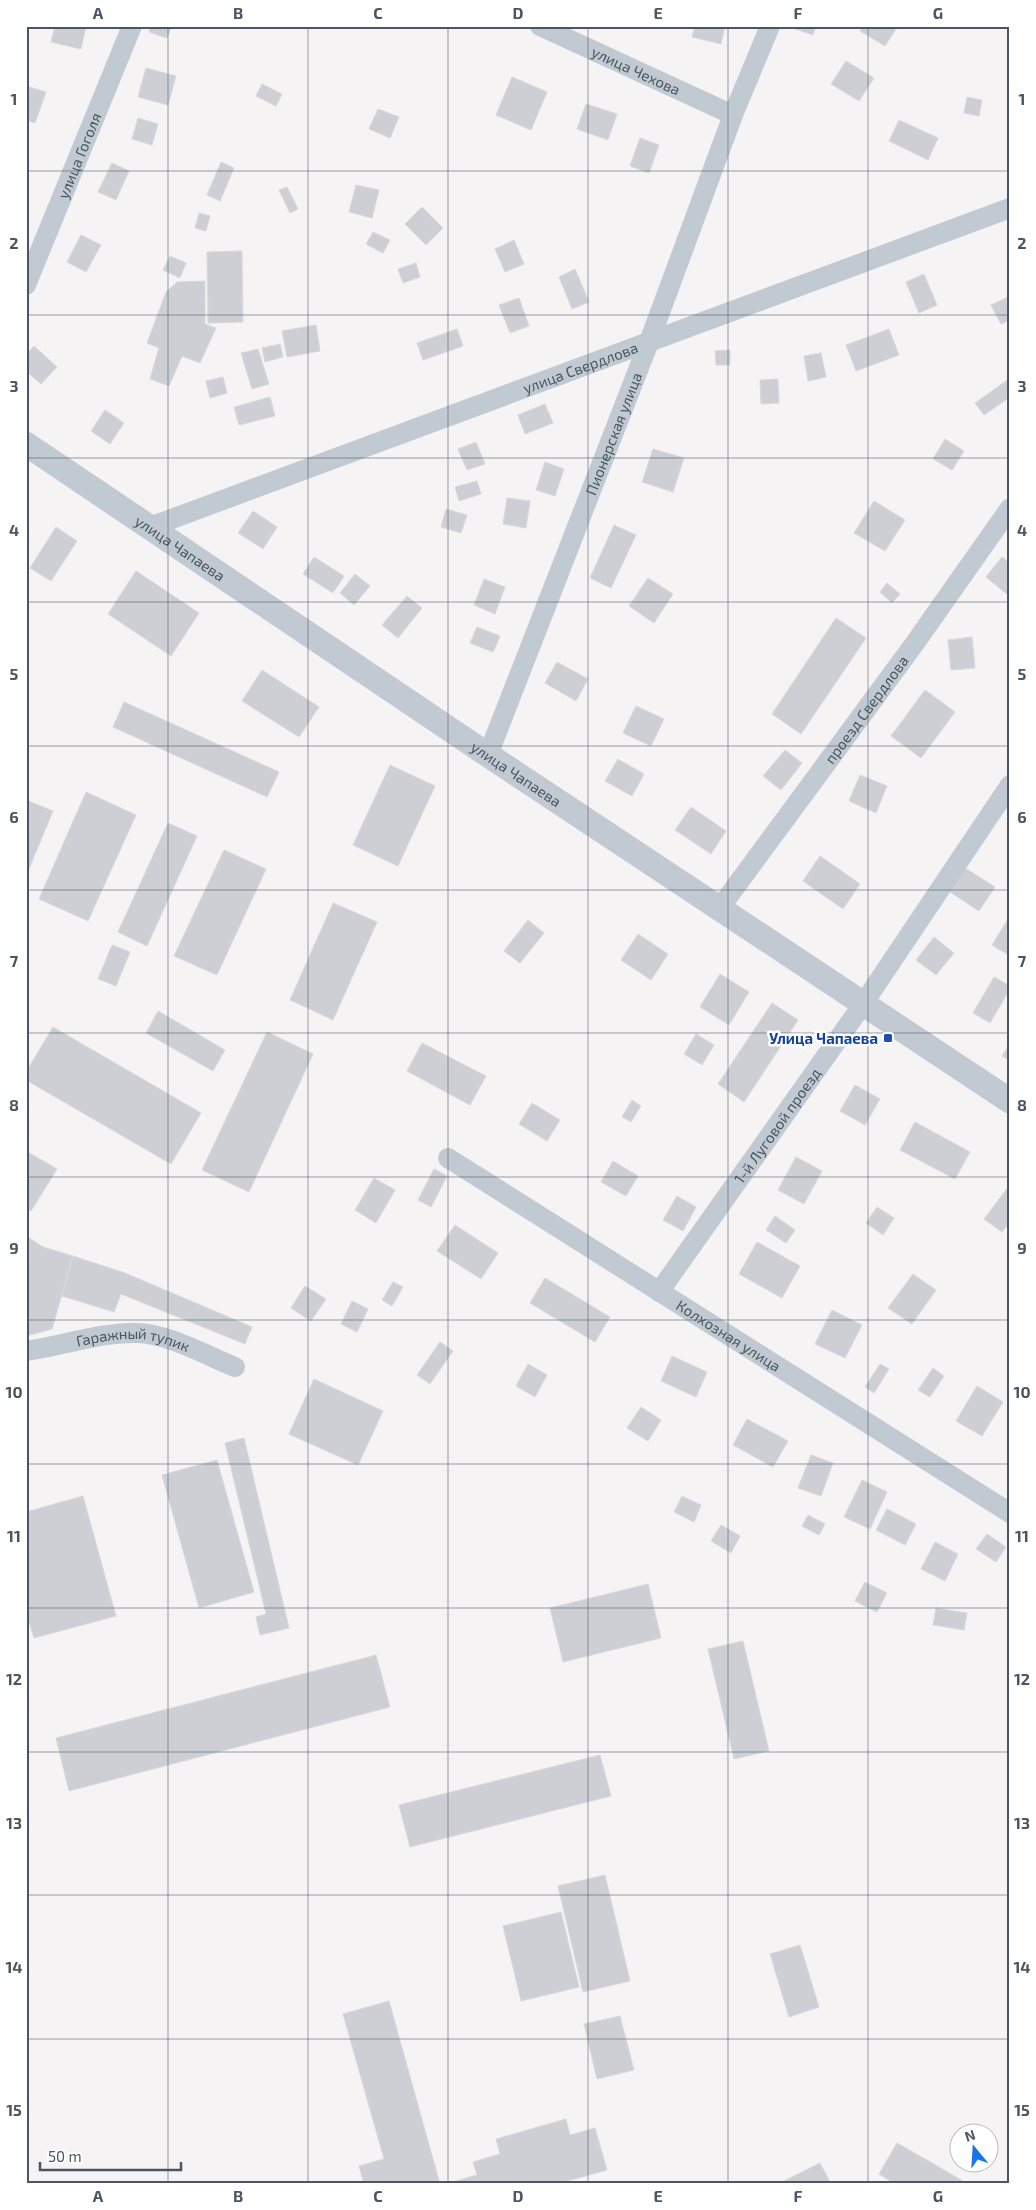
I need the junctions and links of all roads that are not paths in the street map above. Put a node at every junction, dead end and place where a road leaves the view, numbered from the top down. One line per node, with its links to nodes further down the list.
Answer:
1 (132, 26): 6 (street, улица Гоголя)
2 (540, 26): 4 (street, улица Чехова)
3 (770, 26): 4 (street, Пионерская улица)
4 (733, 114): 7 (street, Пионерская улица)
5 (1010, 208): 7 (street, улица Свердлова)
6 (26, 285)
7 (649, 342): 10 (street, улица Свердлова); 11 (street, Пионерская улица)
8 (26, 444): 10 (street, улица Чапаева)
9 (1010, 508): 13 (street, проезд Свердлова)
10 (150, 527): 11 (street, улица Чапаева)
11 (488, 755): 13 (street, улица Чапаева)
12 (1010, 785): 14 (street, 1-й Луговой проезд)
13 (719, 909): 14 (street, улица Чапаева)
14 (863, 1004): 15 (street, улица Чапаева); 17 (street, 1-й Луговой проезд)
15 (1010, 1101)
16 (448, 1158): 17 (street, Колхозная улица)
17 (659, 1292): 20 (street, Колхозная улица)
18 (26, 1351): 19 (street, Гаражный тупик)
19 (235, 1367)
20 (1010, 1513)

